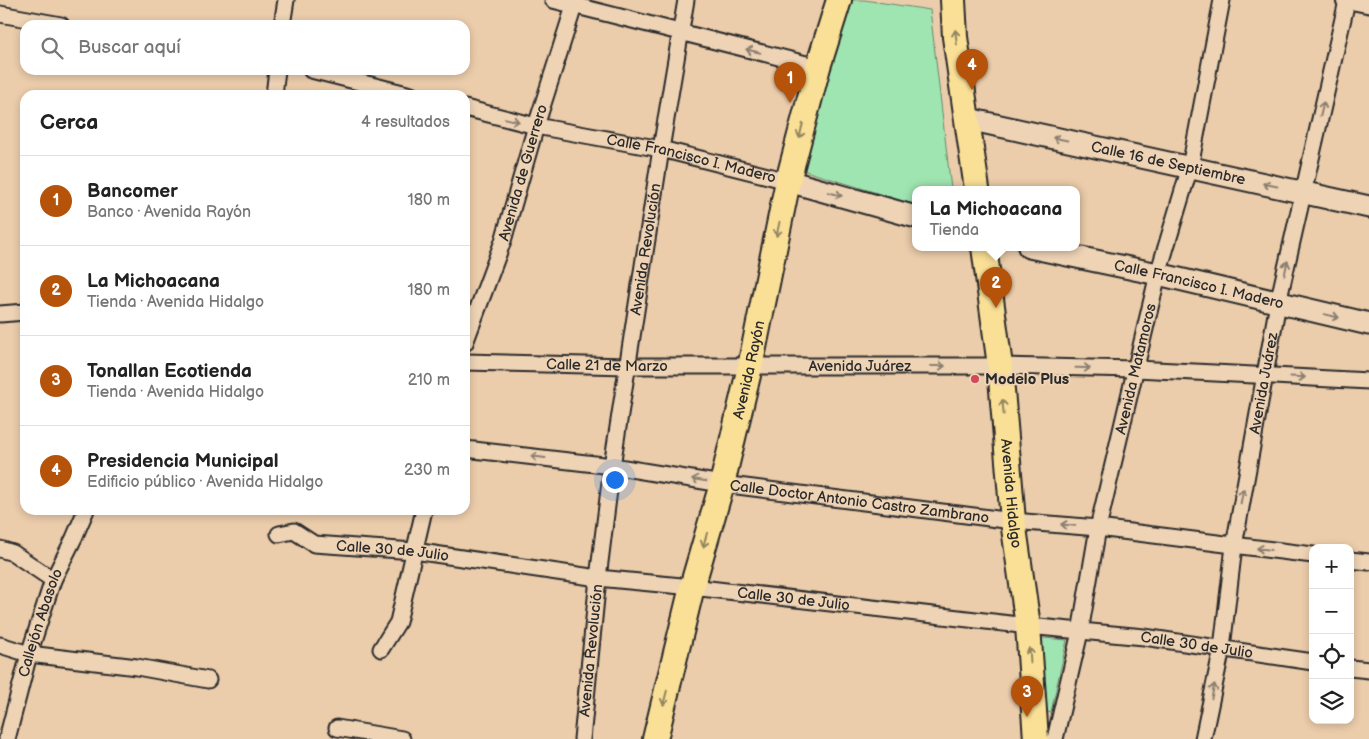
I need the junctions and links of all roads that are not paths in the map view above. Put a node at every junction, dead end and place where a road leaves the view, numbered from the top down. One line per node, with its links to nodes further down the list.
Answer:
1 (5, 0): 11 (street)
2 (286, 0): 13 (street)
3 (554, 0): 9 (street)
4 (686, 0): 14 (street, Avenida Revolución)
5 (839, 0): 15 (main road, Avenida Rayón)
6 (953, 0): 21 (main road, one-way to 6)
7 (1222, 0): 24 (street, Avenida Matamoros)
8 (1346, 0): 10 (street); 27 (street, Avenida Juárez, one-way to 8)
9 (576, 3): 14 (street); 22 (street, Avenida de Guerrero)
10 (1369, 5)
11 (0, 15): 12 (street)
12 (30, 20)
13 (283, 20)
14 (680, 33): 15 (street, one-way to 14); 23 (street, Avenida Revolución)
15 (818, 67): 25 (main road, Avenida Rayón, one-way to 25)
16 (276, 75): 18 (street)
17 (331, 75): 19 (street)
18 (275, 90)
19 (391, 90)
20 (470, 109): 22 (street, Calle Francisco I. Madero, one-way to 22)
21 (968, 119): 24 (main road, Calle 16 de Septiembre, one-way to 21); 26 (main road)
22 (536, 126): 23 (street, Calle Francisco I. Madero); 37 (street, Avenida de Guerrero)
23 (661, 150): 25 (street, Calle Francisco I. Madero); 39 (street, Avenida Revolución)
24 (1190, 167): 27 (main road, Calle 16 de Septiembre, one-way to 24); 32 (street, Avenida Matamoros)
25 (788, 181): 29 (main road, Calle Francisco I. Madero, one-way to 29); 41 (main road, Avenida Rayón, one-way to 41)
26 (977, 186)
27 (1303, 192): 28 (main road, Calle 16 de Septiembre); 33 (street, Avenida Juárez, one-way to 27)
28 (1369, 207)
29 (912, 216)
30 (985, 251): 40 (main road, Avenida Hidalgo)
31 (1048, 251): 32 (main road, Calle Francisco I. Madero)
32 (1158, 274): 33 (main road, Calle Francisco I. Madero); 42 (street, Avenida Matamoros)
33 (1278, 303): 36 (main road, Calle Francisco I. Madero, one-way to 36); 43 (street, Avenida Juárez)
34 (20, 312): 35 (street)
35 (0, 314)
36 (1369, 324)
37 (470, 329)
38 (470, 362): 39 (street, Calle 21 de Marzo)
39 (628, 366): 41 (street, Calle 21 de Marzo); 46 (street, Avenida Revolución)
40 (1000, 366): 41 (street, Avenida Juárez, one-way to 40); 42 (street, one-way to 42); 50 (main road, Avenida Hidalgo, one-way to 40)
41 (750, 367): 47 (main road, Avenida Rayón)
42 (1136, 369): 43 (street); 51 (street, Avenida Matamoros)
43 (1264, 375): 44 (street, one-way to 44); 53 (street, Avenida Juárez, one-way to 43)
44 (1369, 381)
45 (470, 450): 46 (street, Calle Doctor Antonio Castro Zambrano, one-way to 45)
46 (612, 466): 47 (street, Calle Doctor Antonio Castro Zambrano, one-way to 46); 59 (street, Avenida Revolución)
47 (722, 484): 50 (street, Calle Doctor Antonio Castro Zambrano); 61 (main road, Avenida Rayón, one-way to 61)
48 (84, 515): 60 (street, Callejón Abasolo)
49 (423, 515): 55 (street)
50 (1013, 521): 51 (street, Calle Doctor Antonio Castro Zambrano, one-way to 50); 62 (main road, Avenida Hidalgo)
51 (1098, 528): 53 (street, Calle Doctor Antonio Castro Zambrano); 63 (street, Avenida Matamoros)
52 (279, 534): 55 (street, Calle 30 de Julio)
53 (1234, 546): 56 (street, Calle Doctor Antonio Castro Zambrano, one-way to 53); 65 (street, Avenida Juárez)
54 (0, 549): 60 (street)
55 (414, 551): 59 (street, Calle 30 de Julio); 66 (street)
56 (1309, 555)
57 (1354, 560): 58 (street)
58 (1369, 562)
59 (598, 578): 61 (street, Calle 30 de Julio); 75 (street, Avenida Revolución)
60 (53, 580): 67 (street, Callejón Abasolo)
61 (692, 587): 62 (street, Calle 30 de Julio); 76 (main road, Avenida Rayón, one-way to 76)
62 (1028, 626): 63 (street, Calle 30 de Julio); 77 (main road, Avenida Hidalgo, one-way to 62)
63 (1080, 632): 65 (street, Calle 30 de Julio); 78 (street, Avenida Matamoros)
64 (0, 645): 67 (street)
65 (1222, 648): 68 (street, Calle 30 de Julio); 79 (street, Avenida Juárez, one-way to 65)
66 (381, 649)
67 (29, 654): 71 (street); 73 (street, Callejón Abasolo)
68 (1309, 661)
69 (1354, 668): 70 (street)
70 (1369, 670)
71 (208, 680)
72 (337, 728): 74 (street)
73 (7, 739)
74 (402, 739)
75 (582, 739)
76 (655, 739)
77 (1036, 739)
78 (1055, 739)
79 (1202, 739)

